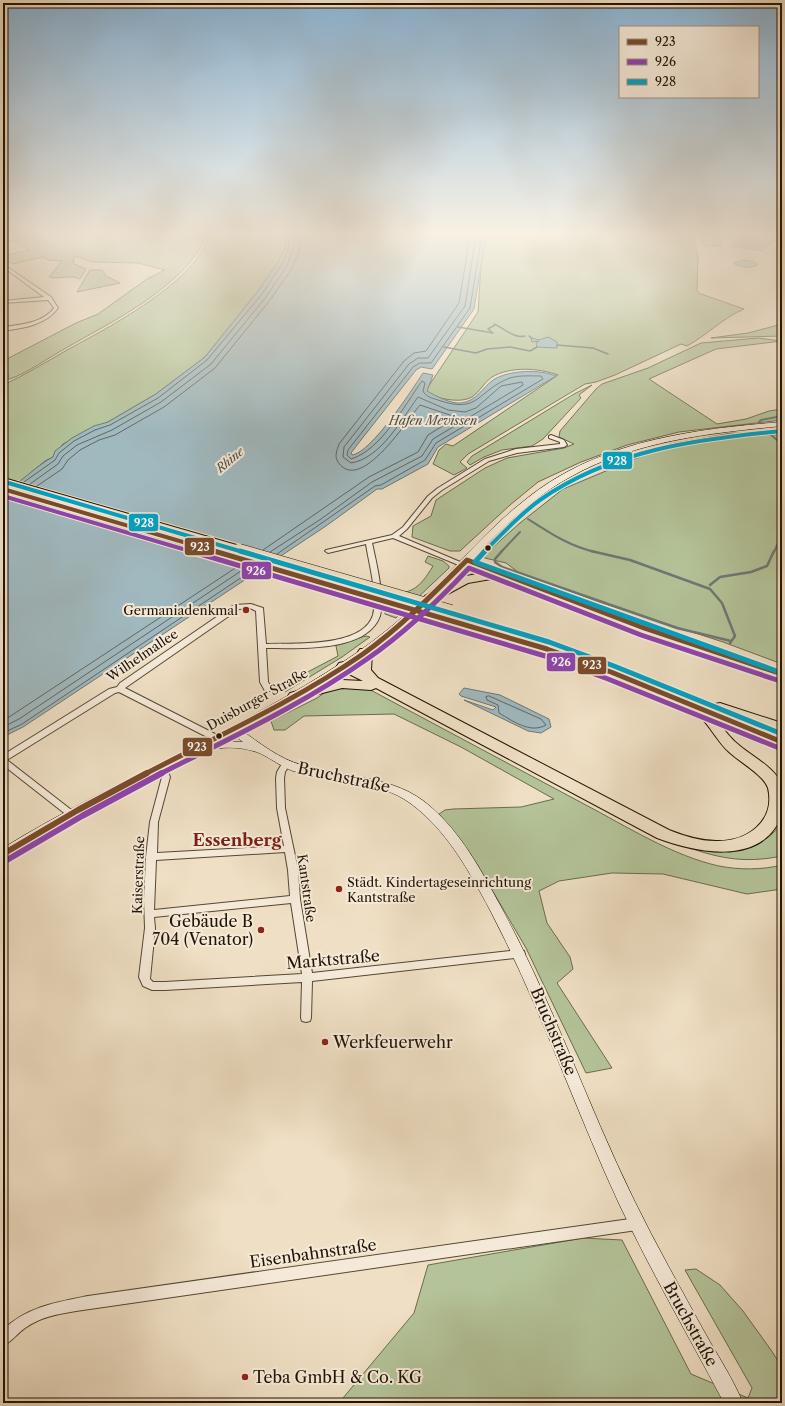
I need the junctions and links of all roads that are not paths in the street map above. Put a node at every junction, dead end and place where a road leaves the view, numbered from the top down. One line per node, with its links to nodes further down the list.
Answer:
1 (19, 301): 3 (street)
2 (51, 301): 4 (street)
3 (3, 302)
4 (3, 329)
5 (782, 424): 12 (main road, Duisburger Straße)
6 (551, 437): 9 (street)
7 (3, 483): 15 (highway, bridge)
8 (3, 489): 15 (highway)
9 (394, 536): 10 (street); 12 (street)
10 (369, 543): 11 (street); 16 (street)
11 (328, 551)
12 (465, 562): 13 (highway); 14 (main road, Duisburger Straße); 20 (highway)
13 (498, 576): 14 (highway); 21 (highway)
14 (429, 599): 17 (main road, Duisburger Straße)
15 (448, 615): 18 (highway); 26 (highway)
16 (262, 646): 23 (street, Wilhelmallee); 24 (street)
17 (365, 652): 19 (main road, Duisburger Straße); 22 (highway)
18 (599, 660): 27 (highway); 29 (highway)
19 (341, 668): 22 (highway); 25 (main road, Duisburger Straße)
20 (782, 674)
21 (782, 680)
22 (372, 684): 25 (highway); 26 (highway)
23 (120, 689): 30 (street); 34 (street, Wilhelmallee)
24 (268, 689)
25 (295, 696): 28 (main road, Duisburger Straße)
26 (700, 708): 31 (highway)
27 (782, 728)
28 (233, 729): 30 (main road, Duisburger Straße); 32 (main road, Bruchstraße)
29 (782, 735)
30 (216, 738): 33 (main road, Duisburger Straße)
31 (782, 742)
32 (259, 748): 33 (main road); 35 (main road, Bruchstraße)
33 (195, 749): 36 (main road, Duisburger Straße)
34 (3, 760): 37 (street)
35 (283, 763): 38 (street, Kantstraße); 43 (main road, Bruchstraße)
36 (162, 766): 37 (main road, Duisburger Straße); 40 (street, Kaiserstraße)
37 (71, 814): 39 (main road, Duisburger Straße)
38 (289, 849): 40 (street); 41 (street, Kantstraße)
39 (3, 854)
40 (151, 857): 42 (street, Kaiserstraße)
41 (295, 899): 42 (street); 44 (street, Kantstraße)
42 (150, 914): 45 (street, Kaiserstraße)
43 (520, 954): 44 (street, Marktstraße); 47 (main road, Bruchstraße)
44 (306, 977): 45 (street, Marktstraße); 46 (street, Kantstraße)
45 (149, 985)
46 (306, 1018)
47 (637, 1224): 48 (street, Eisenbahnstraße); 49 (main road, Bruchstraße)
48 (3, 1340)
49 (734, 1403)

